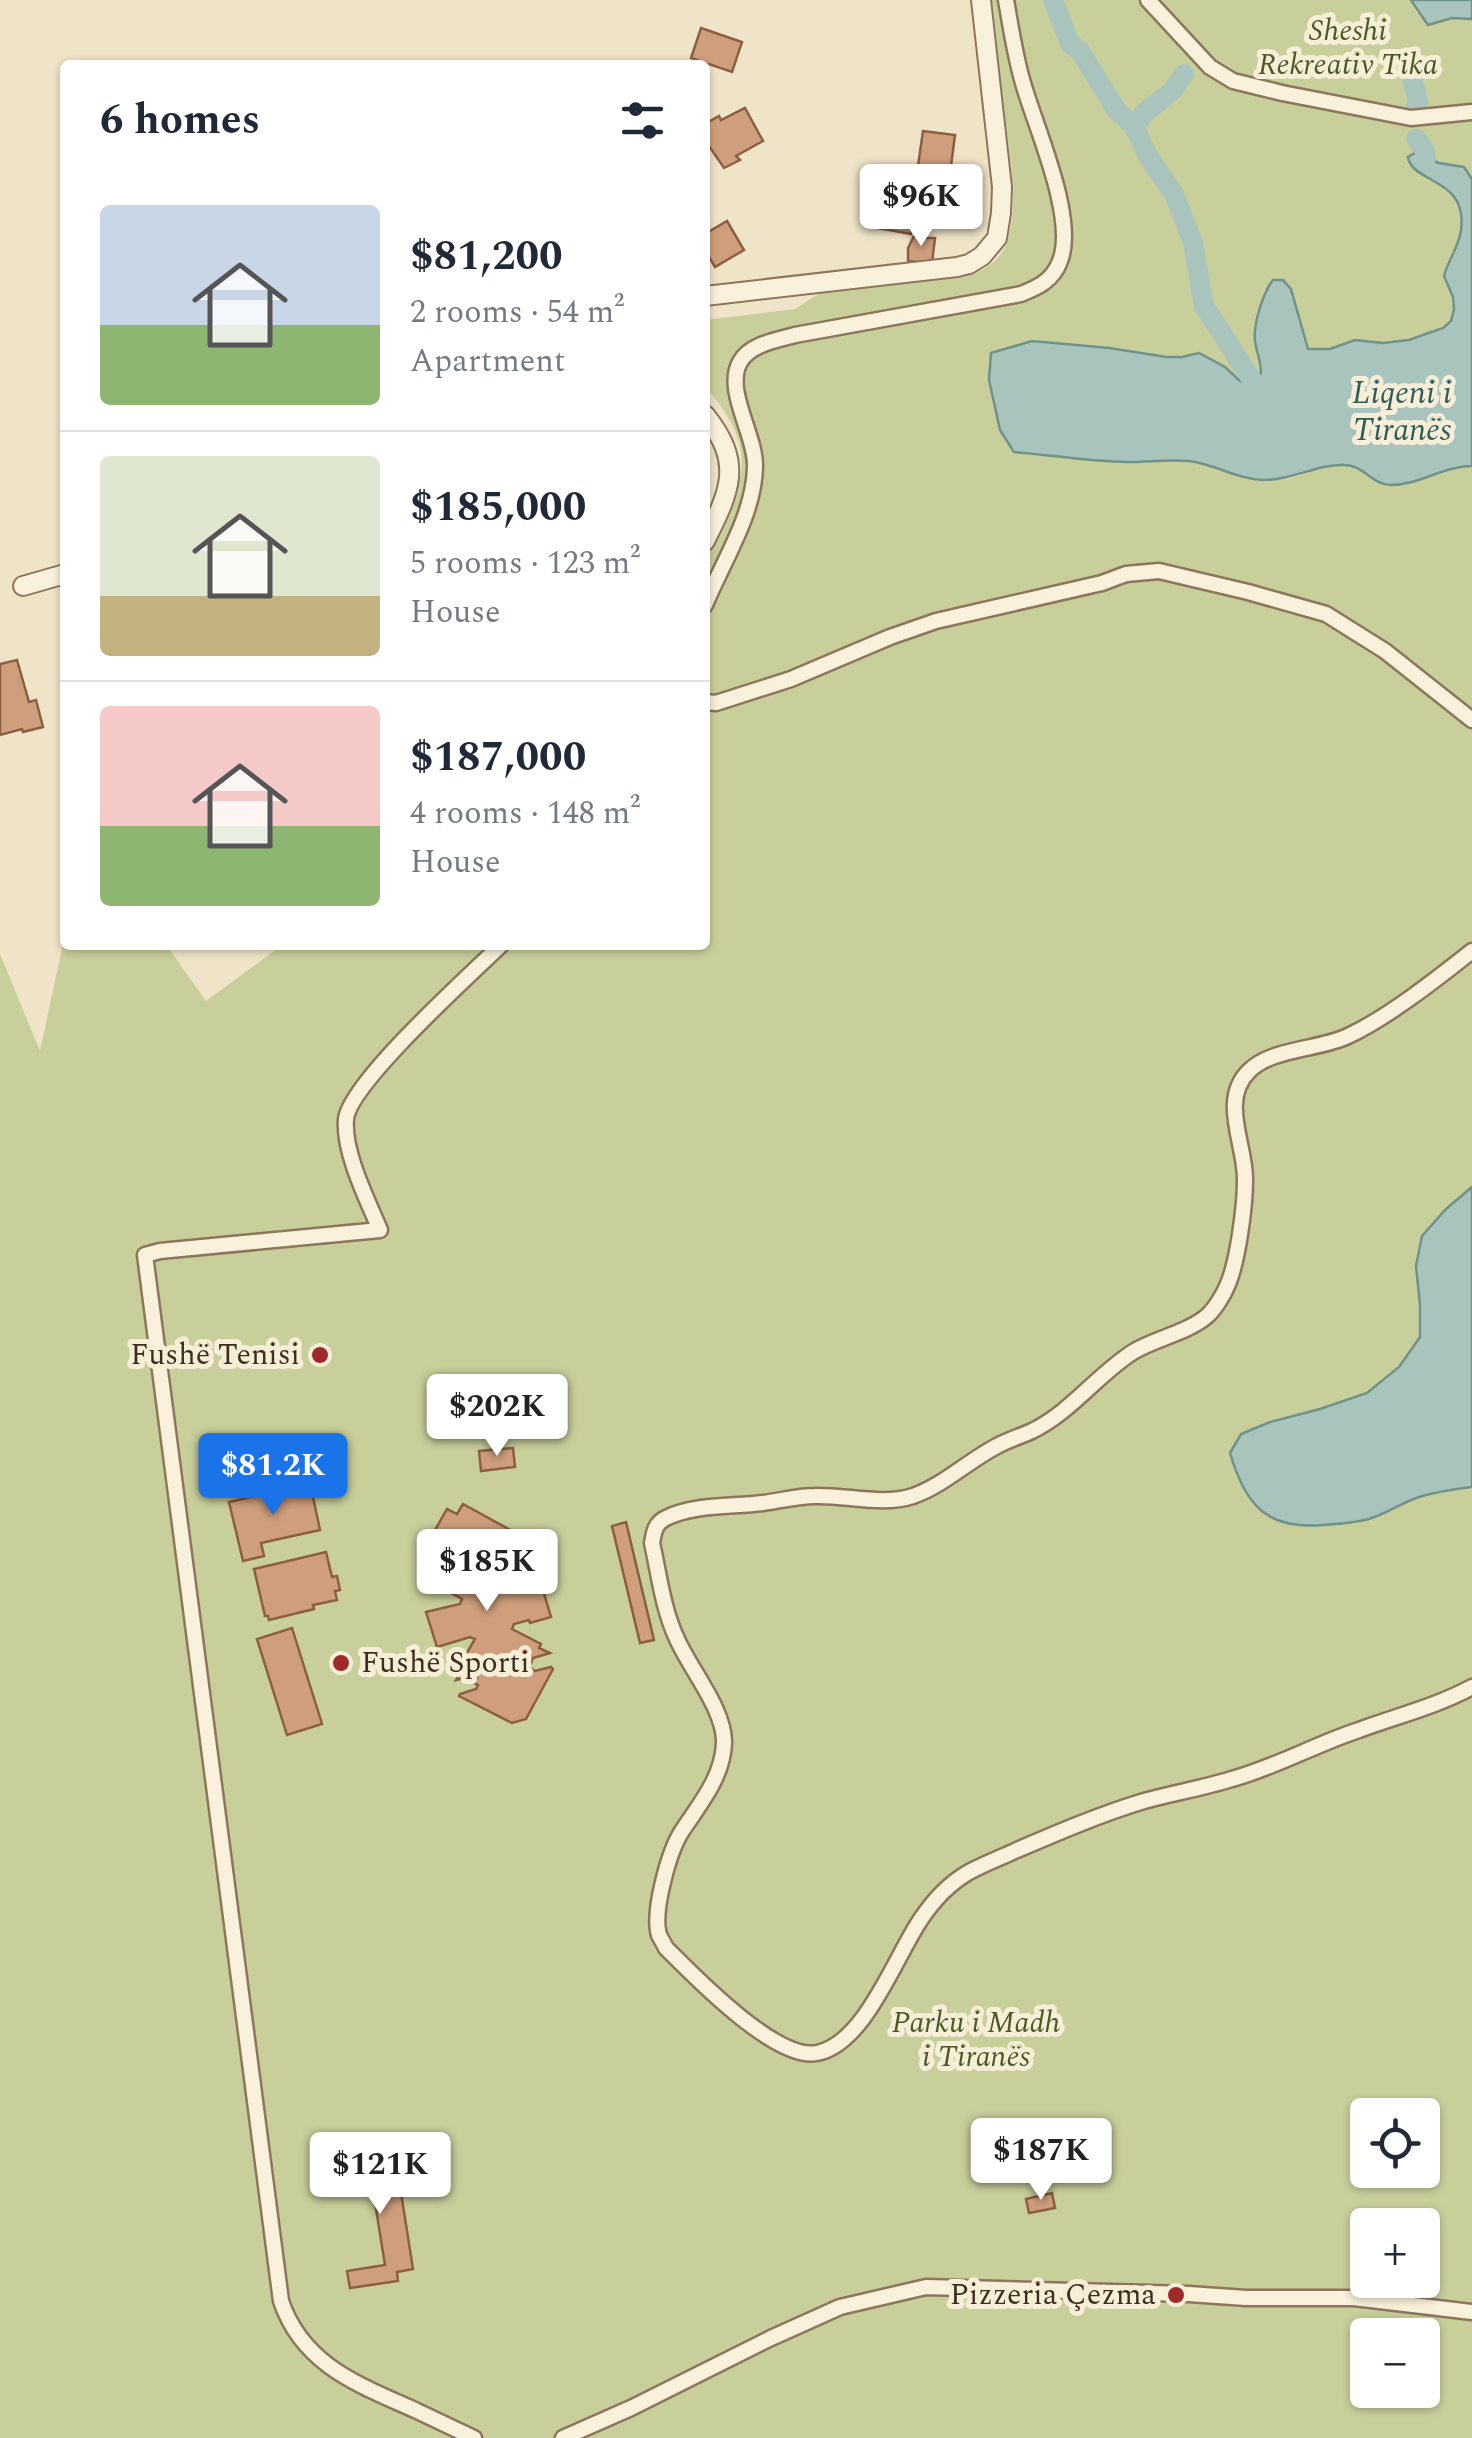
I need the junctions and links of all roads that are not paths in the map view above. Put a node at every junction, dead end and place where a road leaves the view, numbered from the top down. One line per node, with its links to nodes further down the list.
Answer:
1 (981, 0): 5 (street)
2 (1006, 0): 10 (street)
3 (1148, 0): 4 (street)
4 (1472, 112)
5 (710, 295)
6 (710, 422): 7 (street)
7 (710, 530)
8 (60, 575): 9 (street)
9 (23, 586)
10 (710, 594)
11 (710, 702): 12 (street)
12 (1472, 720)
13 (496, 950): 17 (street)
14 (1472, 951): 15 (street)
15 (1472, 1688)
16 (1472, 2312): 18 (street)
17 (474, 2438)
18 (563, 2438)

